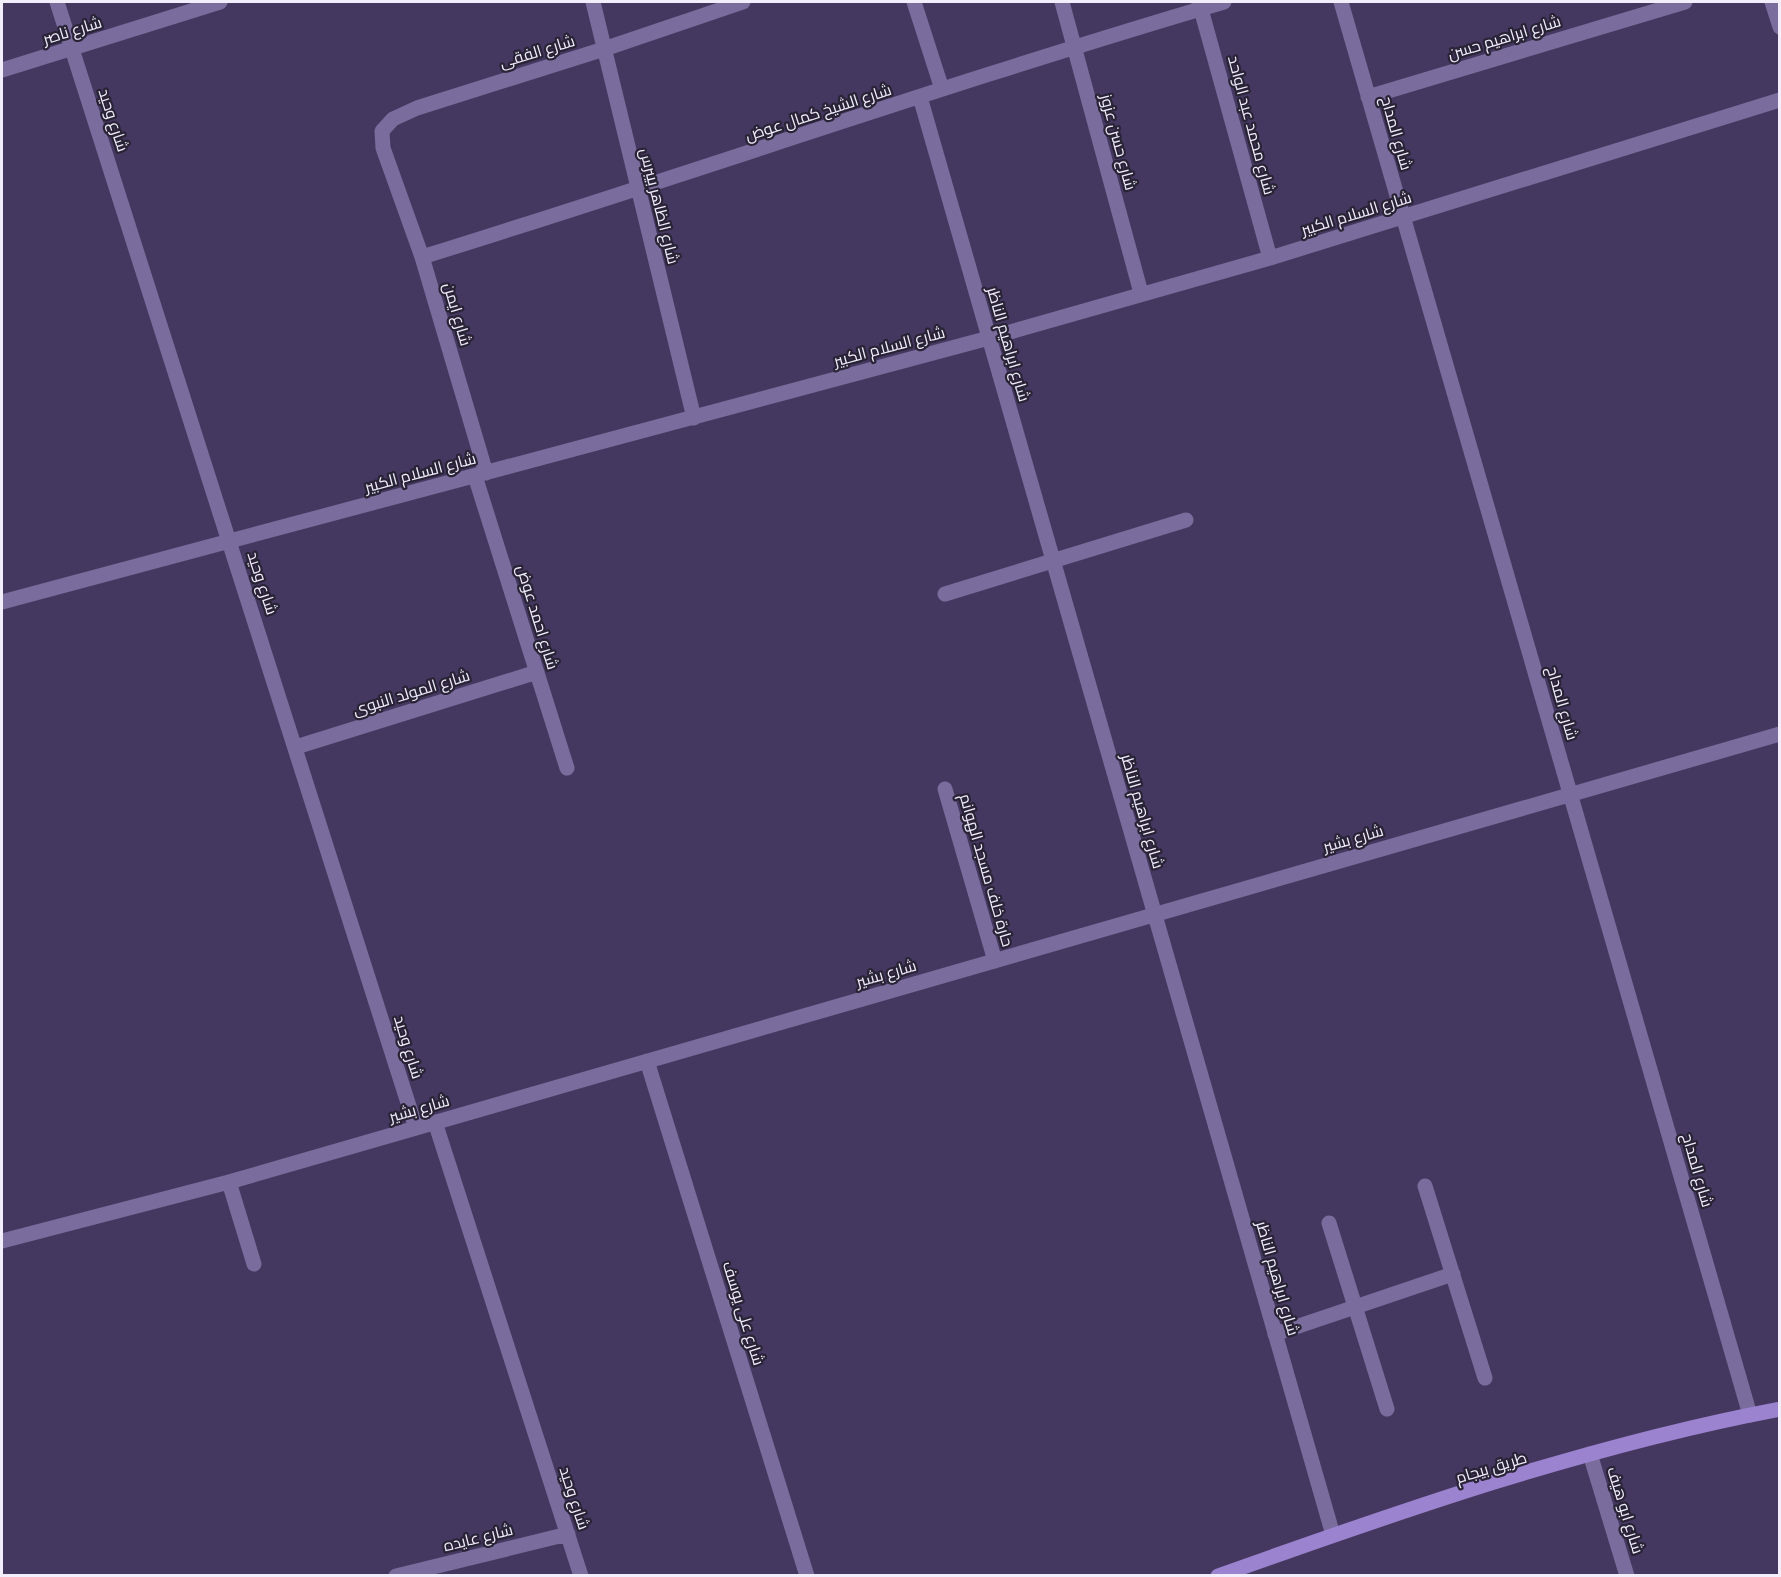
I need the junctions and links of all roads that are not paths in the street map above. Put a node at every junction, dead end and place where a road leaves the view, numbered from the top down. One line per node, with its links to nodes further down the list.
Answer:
1 (57, 2): 15 (street)
2 (220, 2): 15 (street, شارع ناصر)
3 (593, 2): 14 (street, شارع الظاهر بيبرس)
4 (743, 2): 14 (street, شارع الفقى)
5 (914, 2): 17 (street)
6 (1062, 2): 13 (street, شارع حسن عزوز)
7 (1224, 2): 11 (street, شارع الشيخ كمال عوض)
8 (1341, 2): 19 (street, شارع المداح)
9 (1684, 2): 19 (street, شارع ابراهيم حسن)
10 (1772, 2): 12 (street)
11 (1200, 5): 13 (street, شارع الشيخ كمال عوض); 25 (street, شارع محمد عبد الواحد)
12 (1779, 25)
13 (1076, 48): 17 (street, شارع الشيخ كمال عوض); 26 (street, شارع حسن عزوز)
14 (604, 49): 21 (street, شارع الفقى); 22 (street, شارع الظاهر بيبرس)
15 (73, 50): 16 (street, شارع ناصر); 31 (street, شارع وحيد)
16 (2, 70)
17 (942, 89): 18 (street, شارع الشيخ كمال عوض)
18 (920, 97): 22 (street, شارع الشيخ كمال عوض); 27 (street, شارع ابراهيم الناظر)
19 (1368, 97): 23 (street, شارع المداح)
20 (1779, 100): 23 (street, شارع السلام الكبير)
21 (390, 167): 24 (street, شارع ايمن)
22 (638, 190): 24 (street, شارع الشيخ كمال عوض); 28 (street, شارع الظاهر بيبرس)
23 (1403, 217): 25 (street, شارع السلام الكبير); 40 (street, شارع المداح)
24 (422, 257): 29 (street, شارع ايمن)
25 (1270, 258): 26 (street, شارع السلام الكبير)
26 (1141, 293): 27 (street, شارع السلام الكبير)
27 (989, 338): 28 (street, شارع السلام الكبير); 32 (street, شارع ابراهيم الناظر)
28 (694, 418): 29 (street, شارع السلام الكبير)
29 (481, 474): 31 (street, شارع السلام الكبير); 35 (street, شارع احمد عوض)
30 (1186, 520): 32 (street)
31 (231, 542): 34 (street, شارع السلام الكبير); 37 (street, شارع وحيد)
32 (1053, 561): 33 (street); 41 (street, شارع ابراهيم الناظر)
33 (945, 594)
34 (2, 602)
35 (537, 672): 37 (street, شارع المولد النبوى); 38 (street, شارع احمد عوض)
36 (1779, 734): 40 (street, شارع بشير)
37 (296, 747): 45 (street, شارع وحيد)
38 (567, 768)
39 (945, 789): 42 (street, حارة خلف مسجد الهوانم)
40 (1570, 794): 41 (street, شارع بشير); 57 (street, شارع المداح)
41 (1154, 914): 42 (street, شارع بشير); 53 (street, شارع ابراهيم الناظر)
42 (995, 961): 43 (street, شارع بشير)
43 (647, 1061): 44 (street, شارع بشير); 64 (street, شارع على يوسف)
44 (435, 1122): 45 (street, شارع بشير); 59 (street, شارع وحيد)
45 (416, 1128): 46 (street, شارع بشير)
46 (229, 1182): 49 (street, شارع بشير); 50 (street)
47 (1425, 1186): 51 (street)
48 (1329, 1223): 52 (street)
49 (2, 1241)
50 (254, 1264)
51 (1453, 1274): 52 (street); 54 (street)
52 (1356, 1307): 53 (street); 55 (street)
53 (1275, 1334): 60 (street, شارع ابراهيم الناظر)
54 (1485, 1378)
55 (1387, 1409)
56 (1779, 1409): 57 (main road, طريق بيجام)
57 (1750, 1415): 58 (main road, طريق بيجام)
58 (1590, 1454): 60 (main road, طريق بيجام); 66 (street, شارع ابو هيف)
59 (568, 1534): 62 (street, شارع عايده); 63 (street, شارع وحيد)
60 (1332, 1535): 61 (main road, طريق بيجام)
61 (1237, 1572): 65 (main road, طريق بيجام)
62 (396, 1575)
63 (581, 1575)
64 (807, 1575)
65 (1218, 1575)
66 (1627, 1575)

